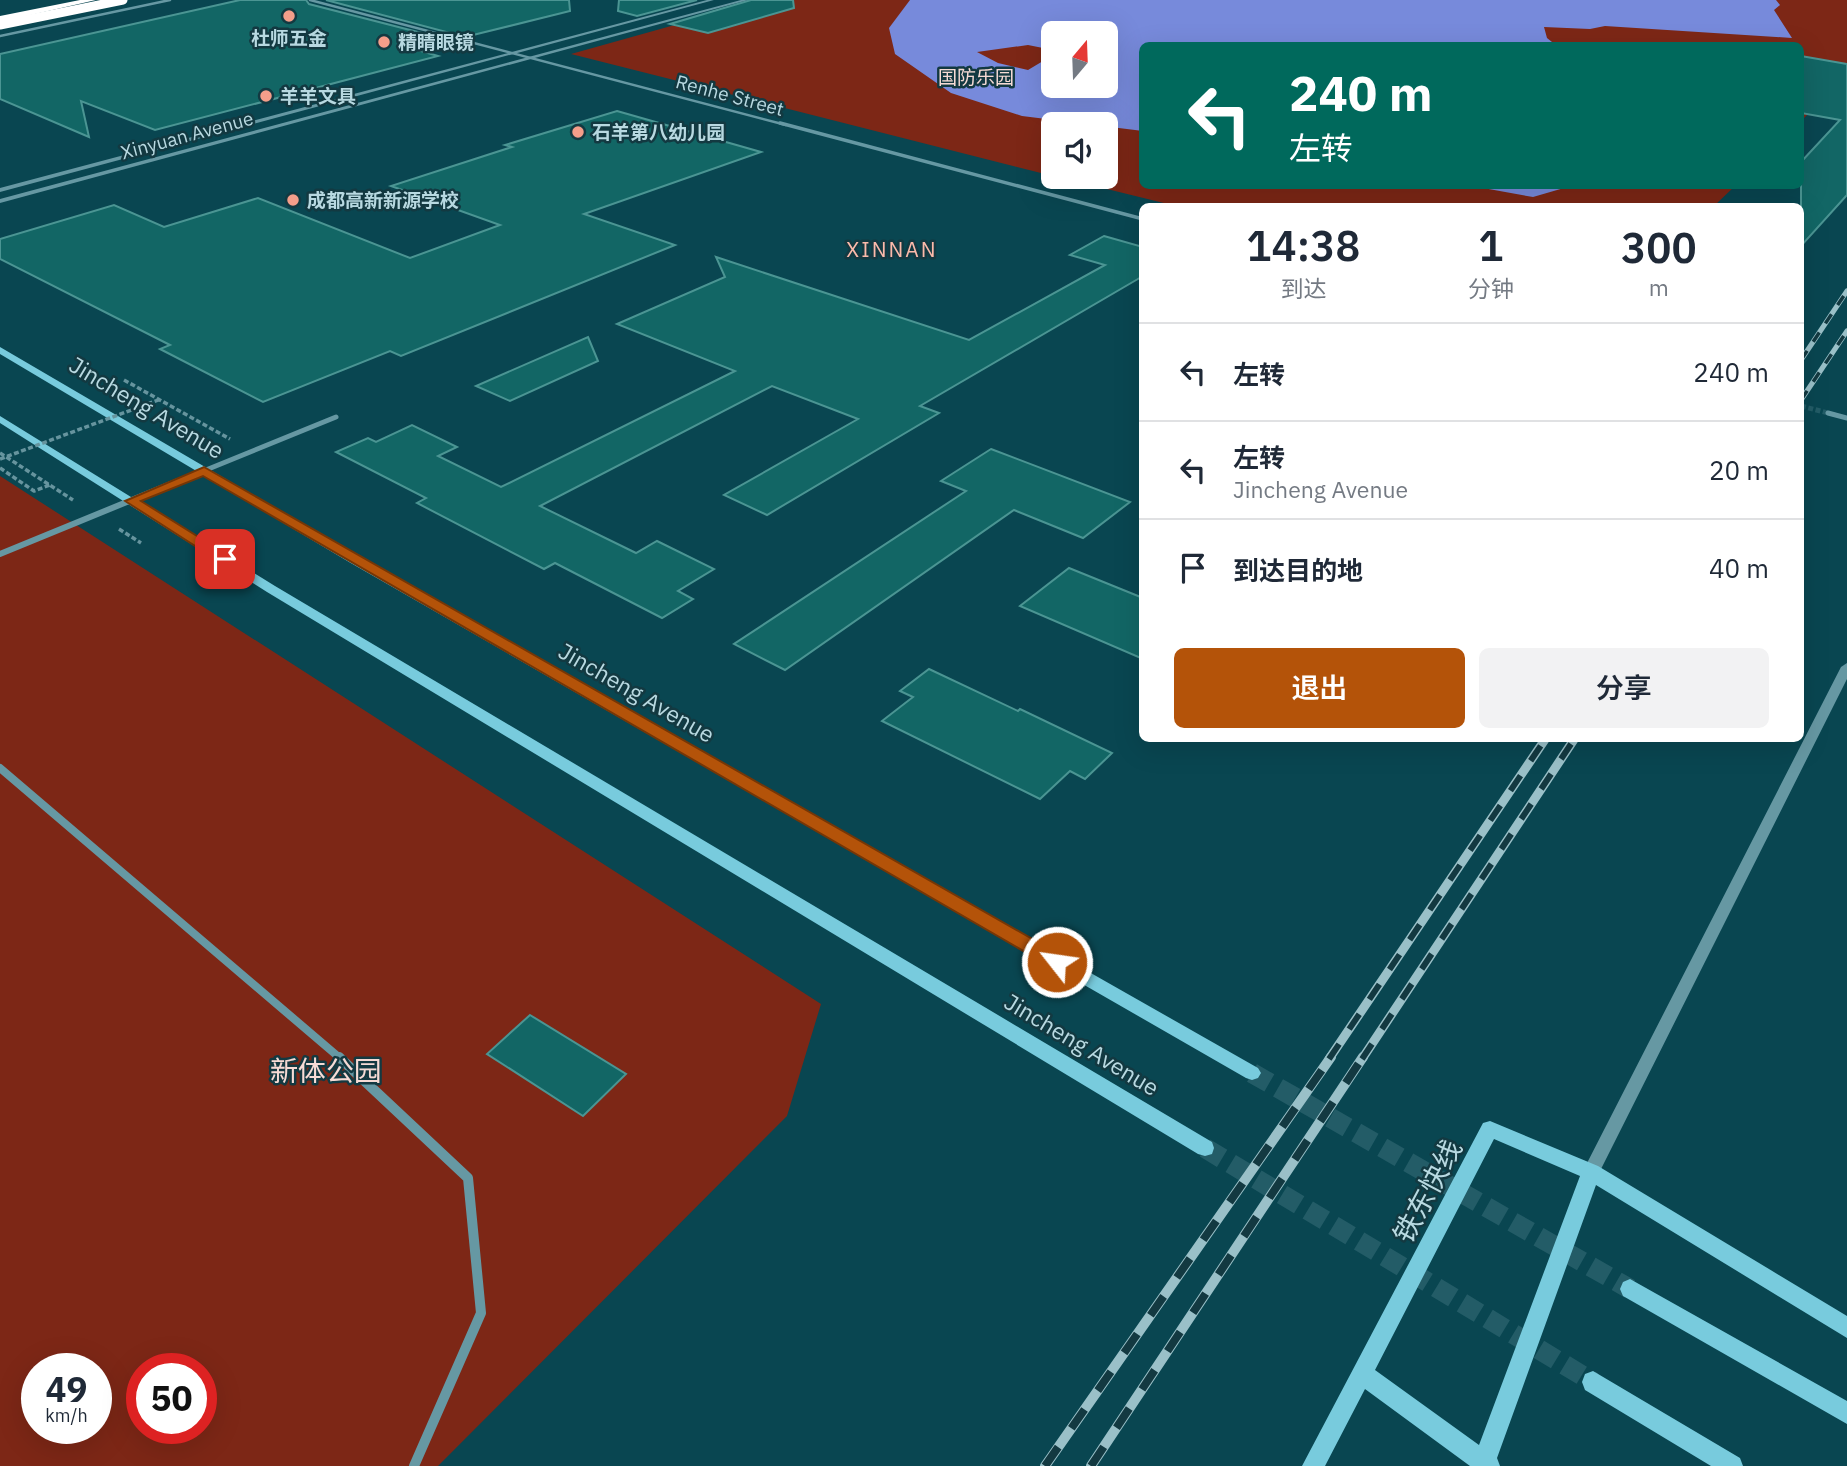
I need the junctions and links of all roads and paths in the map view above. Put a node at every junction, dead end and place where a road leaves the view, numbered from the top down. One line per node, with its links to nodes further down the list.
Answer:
1 (54, 0): 8 (highway)
2 (92, 0): 9 (highway)
3 (122, 0): 10 (highway, bridge)
4 (170, 0): 11 (street)
5 (310, 0): 12 (street, Renhe Street)
6 (712, 0): 12 (street, Xinyuan Avenue)
7 (746, 0): 13 (street, Xinyuan Avenue)
8 (0, 11)
9 (0, 19)
10 (0, 25)
11 (0, 36)
12 (514, 52): 13 (street, Renhe Street); 14 (street, Xinyuan Avenue)
13 (534, 58): 15 (street, Xinyuan Avenue); 16 (street, Renhe Street)
14 (0, 190)
15 (0, 201)
16 (1139, 218)
17 (0, 350): 28 (main road, Jincheng Avenue)
18 (124, 380): 19 (path)
19 (160, 399): 21 (path); 26 (path, bridge)
20 (1828, 413): 23 (street)
21 (192, 416)
22 (336, 417): 28 (street)
23 (1847, 418)
24 (0, 419): 30 (main road, Jincheng Avenue)
25 (0, 453): 29 (path)
26 (0, 459)
27 (0, 468): 29 (path)
28 (204, 471): 30 (street); 36 (main road, Jincheng Avenue)
29 (50, 485): 31 (path)
30 (131, 501): 31 (street); 37 (main road, Jincheng Avenue)
31 (96, 515): 32 (path); 33 (street)
32 (141, 543)
33 (0, 554)
34 (1847, 667): 38 (street)
35 (0, 768): 45 (street)
36 (1252, 1073)
37 (1205, 1148)
38 (1591, 1171): 40 (main road); 41 (main road, 铁东快线); 44 (main road)
39 (1630, 1289): 43 (main road)
40 (1847, 1328)
41 (1363, 1375): 44 (main road); 46 (main road, 铁东快线)
42 (1593, 1382): 47 (main road)
43 (1847, 1413)
44 (1485, 1465)
45 (414, 1466)
46 (1313, 1466)
47 (1732, 1466)

